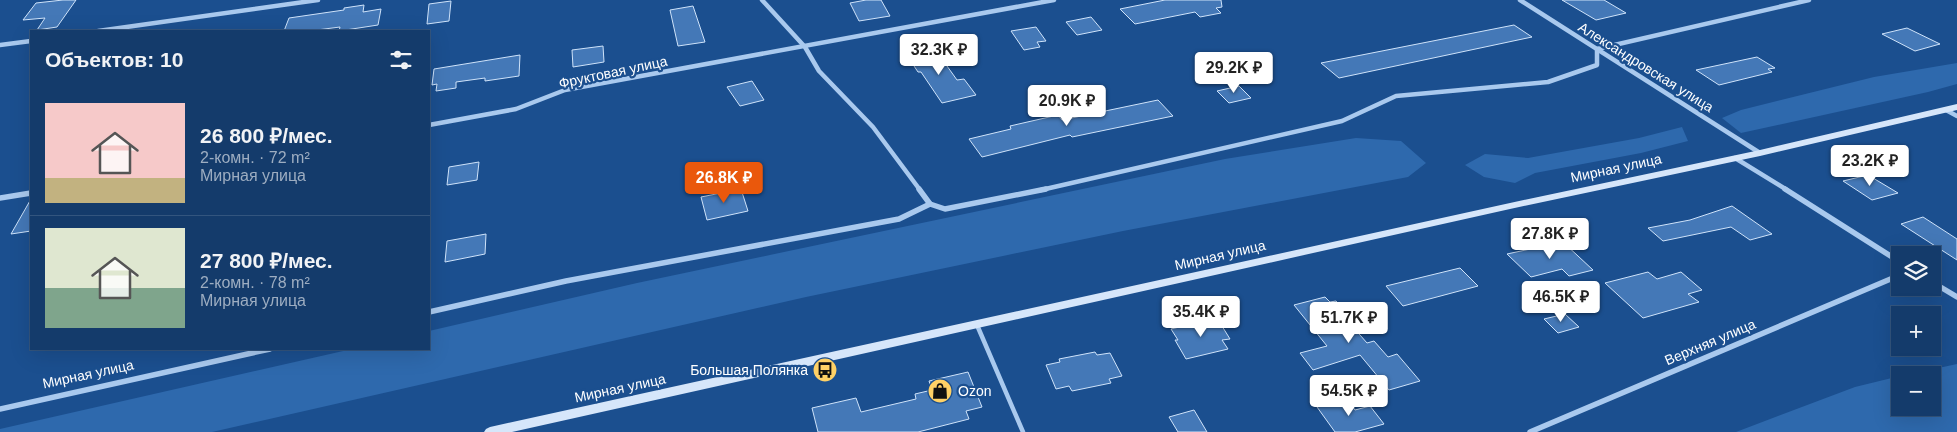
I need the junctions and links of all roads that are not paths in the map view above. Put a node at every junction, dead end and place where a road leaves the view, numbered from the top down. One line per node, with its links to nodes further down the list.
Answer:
1 (318, 0): 6 (street)
2 (762, 0): 9 (street)
3 (1054, 0): 9 (street, Фруктовая улица)
4 (1520, 0): 10 (street, Александровская улица)
5 (1809, 0): 10 (street)
6 (105, 30)
7 (30, 41): 8 (street)
8 (0, 45)
9 (804, 47): 14 (street, Фруктовая улица); 19 (street)
10 (1597, 49): 15 (street, Александровская улица); 19 (street)
11 (1957, 107): 12 (street, Мирная улица)
12 (1946, 110): 13 (street); 15 (street, Мирная улица)
13 (1957, 116)
14 (430, 125)
15 (1760, 152): 16 (street, Мирная улица)
16 (1734, 158): 20 (street); 25 (street, Мирная улица)
17 (30, 193): 18 (street)
18 (0, 198)
19 (930, 204): 24 (street)
20 (1891, 256)
21 (1891, 279): 30 (street, Верхняя улица)
22 (1941, 287): 23 (street)
23 (1957, 297)
24 (430, 312)
25 (977, 325): 28 (street, Мирная улица); 29 (lane)
26 (266, 350): 27 (street, Мирная улица)
27 (0, 409)
28 (490, 432)
29 (1023, 432)
30 (1530, 432)

